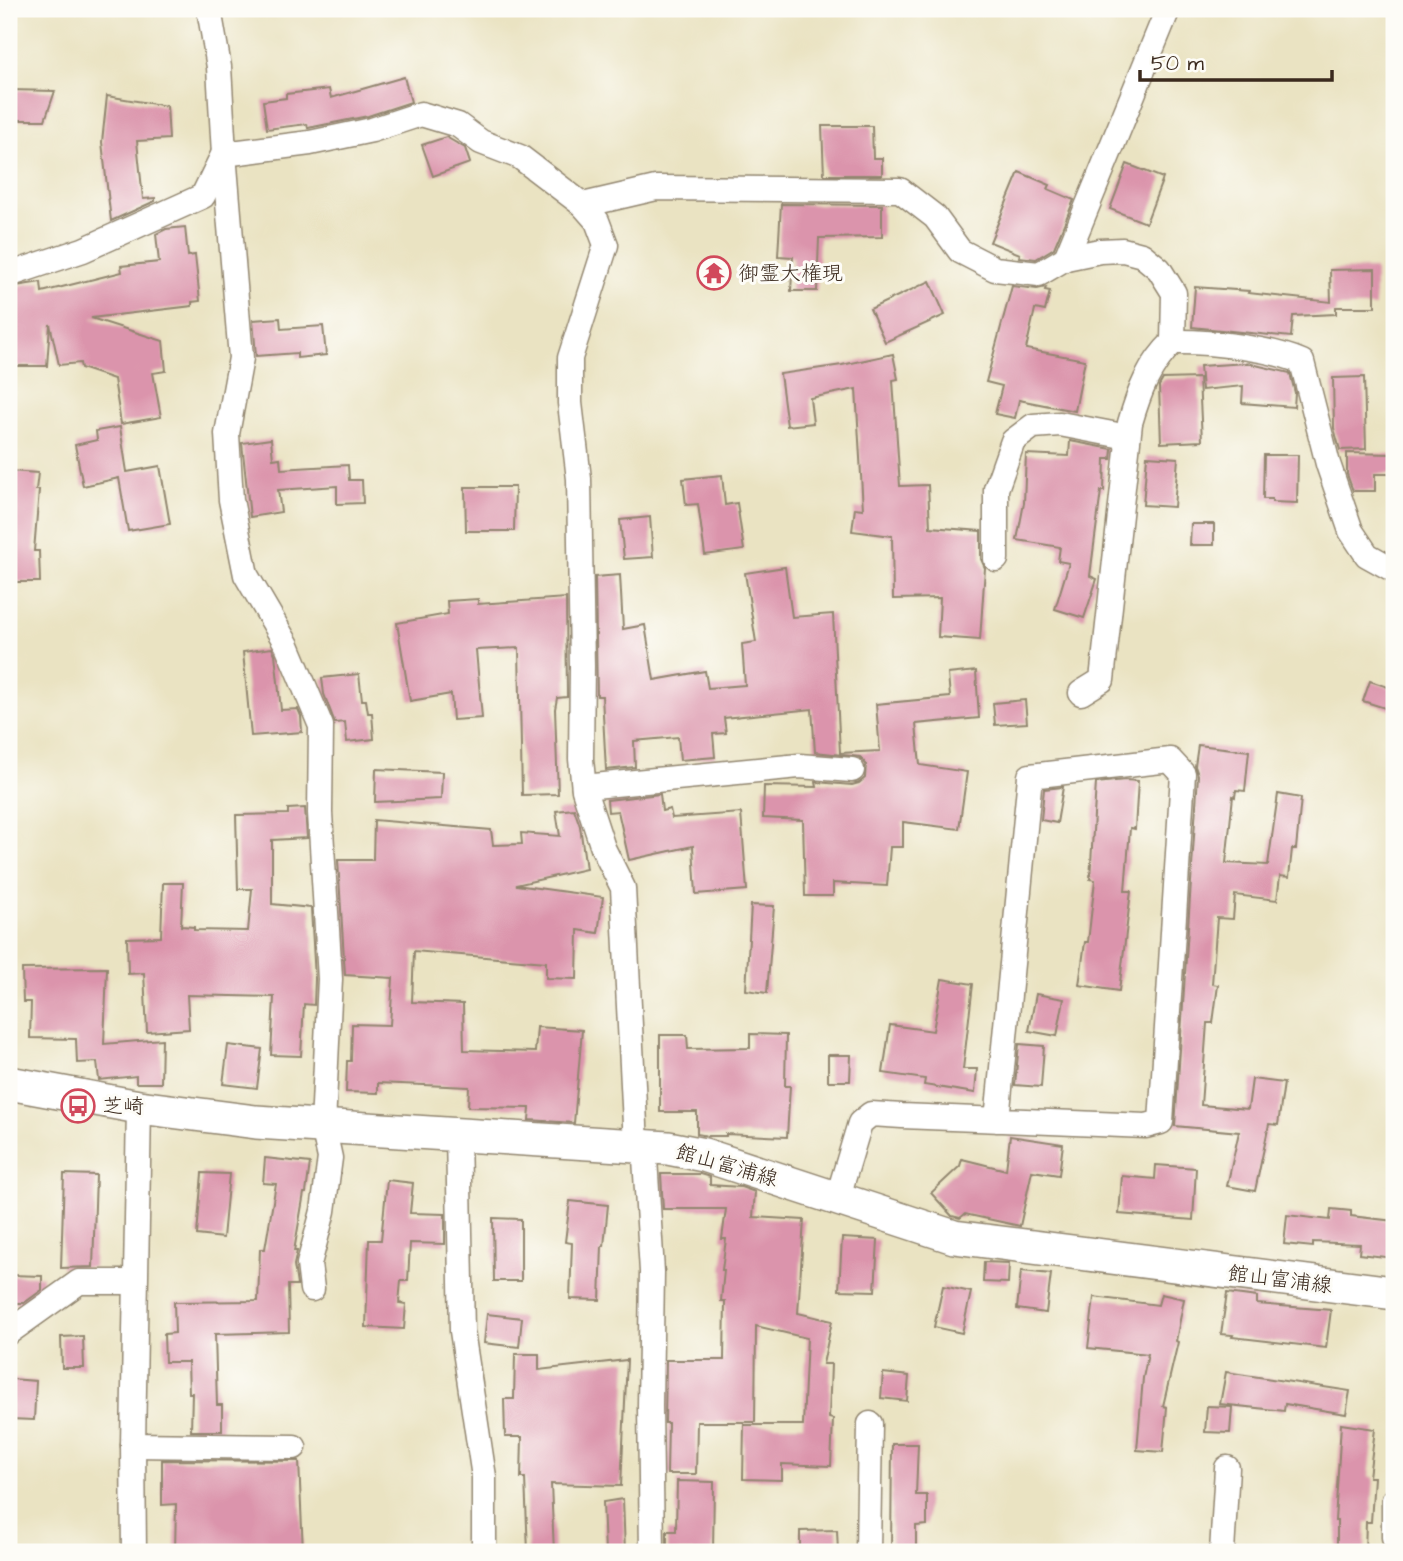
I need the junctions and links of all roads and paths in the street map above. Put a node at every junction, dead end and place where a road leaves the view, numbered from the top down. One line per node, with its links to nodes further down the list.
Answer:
1 (209, 9): 3 (street)
2 (1168, 9): 5 (street)
3 (224, 155): 4 (street); 6 (street); 17 (street)
4 (583, 205): 5 (street); 13 (street)
5 (1066, 258): 7 (street)
6 (9, 272)
7 (1173, 342): 8 (street); 10 (street)
8 (1128, 437): 9 (street); 11 (street)
9 (996, 559)
10 (1394, 569)
11 (1081, 694)
12 (852, 770): 13 (street)
13 (584, 787): 19 (street)
14 (9, 1083): 15 (main road, 館山富浦線)
15 (139, 1107): 17 (main road, 館山富浦線); 21 (street)
16 (997, 1120): 16 (street); 20 (street)
17 (323, 1126): 18 (main road, 館山富浦線); 22 (street)
18 (458, 1134): 19 (main road, 館山富浦線); 32 (street)
19 (636, 1144): 20 (main road, 館山富浦線); 33 (street)
20 (837, 1200): 23 (main road, 館山富浦線)
21 (135, 1282): 24 (street); 26 (street)
22 (313, 1289)
23 (1394, 1293)
24 (9, 1332)
25 (870, 1424): 34 (street)
26 (132, 1445): 27 (street); 31 (street)
27 (293, 1447)
28 (1227, 1468): 35 (street)
29 (1394, 1500): 30 (street)
30 (1394, 1537)
31 (134, 1552)
32 (484, 1552)
33 (652, 1552)
34 (868, 1552)
35 (1222, 1552)

